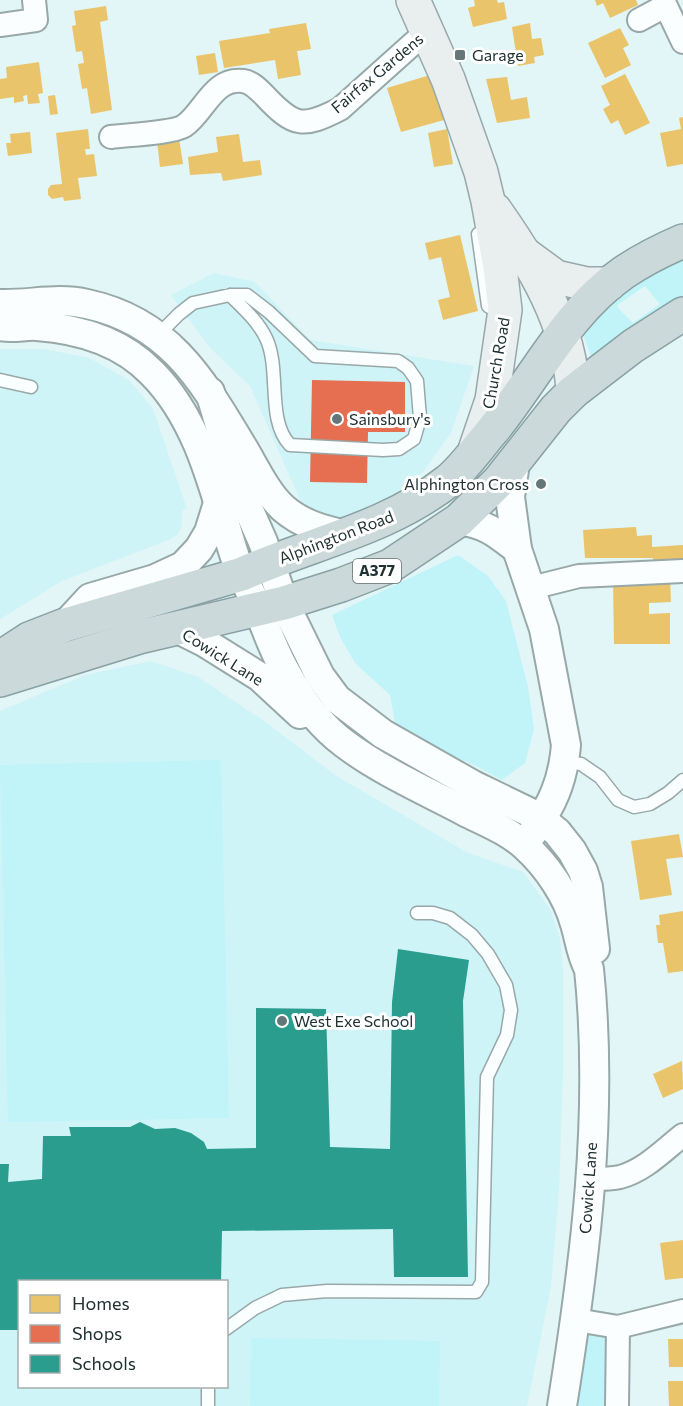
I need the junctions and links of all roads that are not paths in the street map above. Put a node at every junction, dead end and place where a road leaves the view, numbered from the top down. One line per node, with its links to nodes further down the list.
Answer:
1 (34, 0): 5 (street)
2 (413, 0): 6 (main road, Church Road)
3 (664, 3): 4 (street); 7 (street)
4 (639, 20)
5 (0, 25)
6 (428, 31): 8 (street, Fairfax Gardens); 9 (main road, Church Road)
7 (683, 42)
8 (111, 136)
9 (481, 205): 11 (main road, Church Road); 24 (main road, Church Road)
10 (683, 241): 12 (highway, Alphington Road)
11 (526, 255): 12 (main road); 17 (main road, Church Road)
12 (609, 285): 17 (highway, Alphington Road)
13 (230, 295): 13 (lane); 18 (lane)
14 (0, 304): 18 (street)
15 (683, 314): 23 (highway, A377)
16 (0, 326): 19 (street)
17 (563, 332): 23 (main road, Church Road); 24 (highway, Alphington Road)
18 (158, 335): 19 (lane); 22 (street)
19 (136, 358): 26 (street)
20 (0, 380): 21 (lane)
21 (31, 387)
22 (210, 392): 28 (street); 30 (street)
23 (573, 393): 25 (highway, A377)
24 (475, 452): 28 (highway, Alphington Road)
25 (515, 463): 27 (highway, A377); 29 (street)
26 (219, 500): 30 (street); 34 (street)
27 (459, 520): 29 (street); 33 (highway, A377)
28 (346, 535): 30 (highway, Alphington Road)
29 (517, 549): 32 (street)
30 (255, 568): 33 (street); 34 (highway, Alphington Road)
31 (683, 571): 32 (street)
32 (531, 588): 39 (street)
33 (271, 606): 35 (highway, A377); 38 (street); 41 (street)
34 (65, 625): 36 (highway, Alphington Road)
35 (176, 628): 37 (highway, A377); 38 (street, Cowick Lane)
36 (0, 658)
37 (0, 680)
38 (328, 730): 42 (street)
39 (565, 762): 40 (lane); 41 (street)
40 (683, 780)
41 (541, 820): 42 (street); 44 (street)
42 (524, 845): 44 (street)
43 (417, 912): 49 (lane)
44 (589, 969): 46 (street, Cowick Lane)
45 (683, 1135): 46 (street)
46 (592, 1179): 48 (street, Cowick Lane)
47 (683, 1311): 50 (street)
48 (576, 1320): 50 (street); 53 (street, Cowick Lane)
49 (228, 1327)
50 (618, 1327): 54 (street)
51 (208, 1388): 52 (lane)
52 (208, 1406)
53 (562, 1406)
54 (617, 1406)

